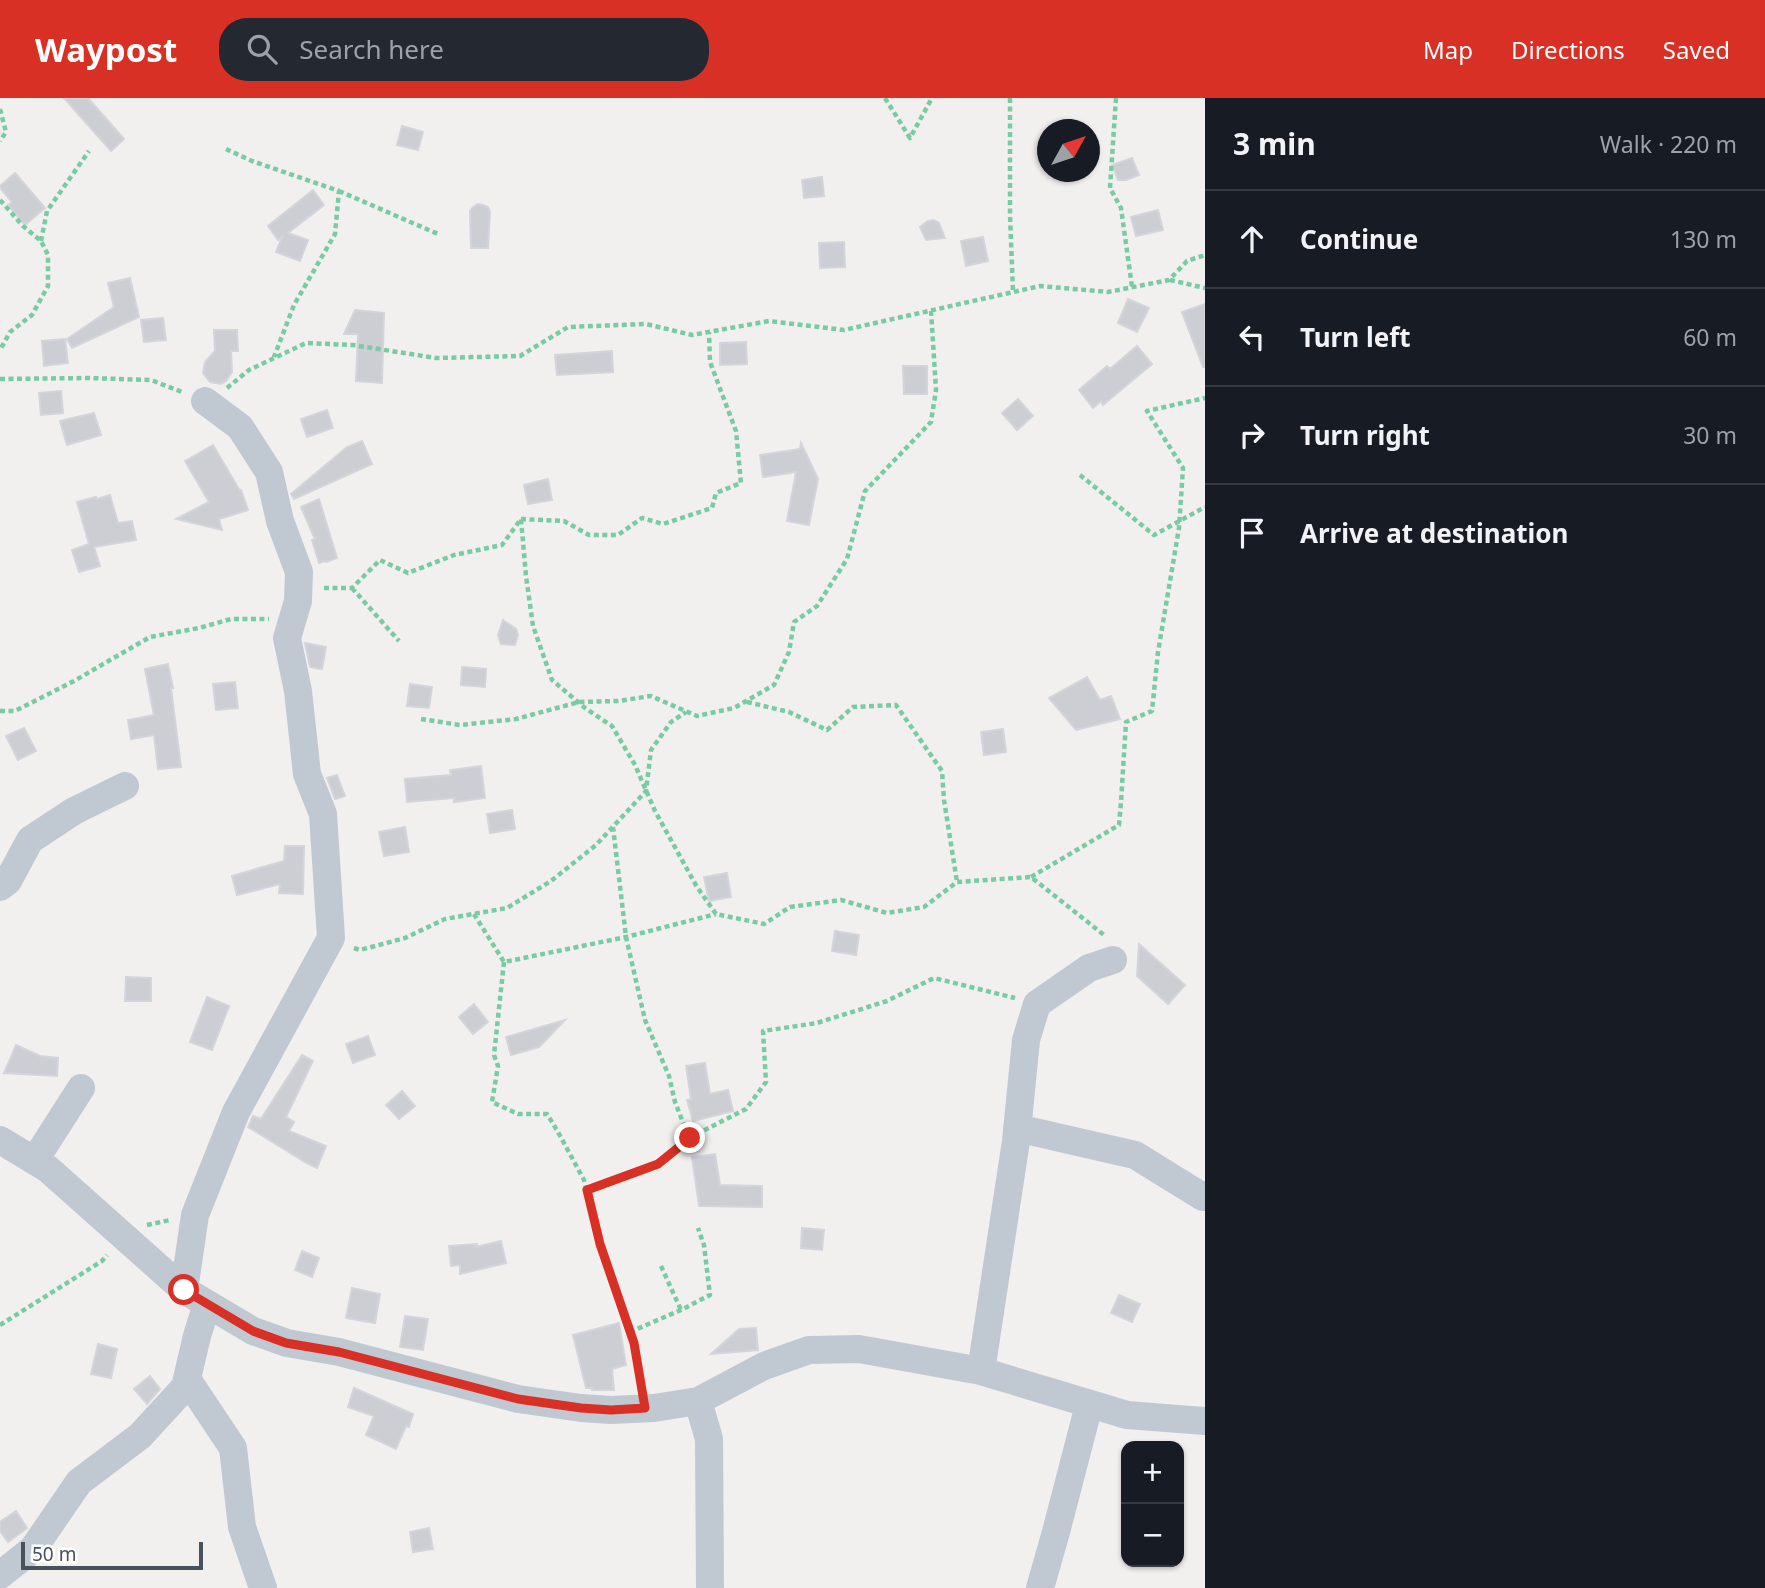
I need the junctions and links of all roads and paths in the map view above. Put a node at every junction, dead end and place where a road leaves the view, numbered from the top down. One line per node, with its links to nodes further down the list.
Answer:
1 (886, 98): 2 (path)
2 (932, 98)
3 (1010, 98): 17 (path)
4 (1116, 98): 15 (path)
5 (0, 109): 6 (path)
6 (0, 141)
7 (226, 149): 9 (path)
8 (89, 151): 12 (path)
9 (339, 191): 11 (path); 21 (path)
10 (0, 200): 12 (path)
11 (438, 234)
12 (41, 241): 20 (path)
13 (1205, 255): 14 (path)
14 (1169, 280): 15 (path); 16 (path)
15 (1132, 287): 17 (path)
16 (1205, 288)
17 (1013, 291): 18 (path)
18 (931, 310): 19 (path); 34 (path)
19 (709, 332): 21 (path); 27 (path)
20 (0, 350)
21 (273, 358): 24 (path)
22 (0, 379): 24 (path)
23 (1205, 398): 28 (path)
24 (205, 401): 29 (street)
25 (1080, 475): 28 (path)
26 (1205, 508): 28 (path)
27 (521, 519): 30 (path); 33 (path)
28 (1180, 521): 41 (path)
29 (298, 587): 30 (path); 31 (street)
30 (352, 588): 32 (path)
31 (292, 621): 35 (path); 47 (street)
32 (399, 641)
33 (579, 702): 36 (path); 37 (path); 39 (path)
34 (746, 702): 36 (path); 42 (path)
35 (0, 711)
36 (686, 712): 39 (path)
37 (421, 719)
38 (125, 786): 43 (street)
39 (646, 791): 40 (path); 45 (path)
40 (612, 827): 44 (path); 46 (path)
41 (1031, 877): 42 (path); 48 (path)
42 (957, 882): 45 (path)
43 (0, 887)
44 (474, 914): 47 (path); 49 (path)
45 (716, 914): 46 (path)
46 (625, 937): 49 (path); 53 (path)
47 (331, 938): 58 (street)
48 (1113, 960): 50 (street)
49 (504, 962): 56 (path)
50 (1037, 1004): 52 (street); 53 (path)
51 (81, 1088): 55 (street)
52 (1017, 1128): 57 (street); 66 (street)
53 (690, 1138): 56 (path)
54 (0, 1140): 55 (street)
55 (35, 1160): 60 (street)
56 (587, 1190): 65 (path)
57 (1205, 1195)
58 (195, 1215): 60 (path); 62 (street)
59 (698, 1228): 63 (path)
60 (118, 1230): 62 (street); 64 (path)
61 (661, 1266): 63 (path)
62 (196, 1297): 67 (street); 70 (street)
63 (681, 1310): 65 (path)
64 (0, 1325)
65 (631, 1332): 70 (path)
66 (981, 1371): 68 (street); 69 (street)
67 (187, 1379): 72 (street); 73 (street)
68 (698, 1401): 70 (street); 74 (street)
69 (1089, 1405): 71 (street); 75 (street)
70 (645, 1408)
71 (1205, 1421)
72 (0, 1575)
73 (263, 1588)
74 (710, 1588)
75 (1040, 1588)

